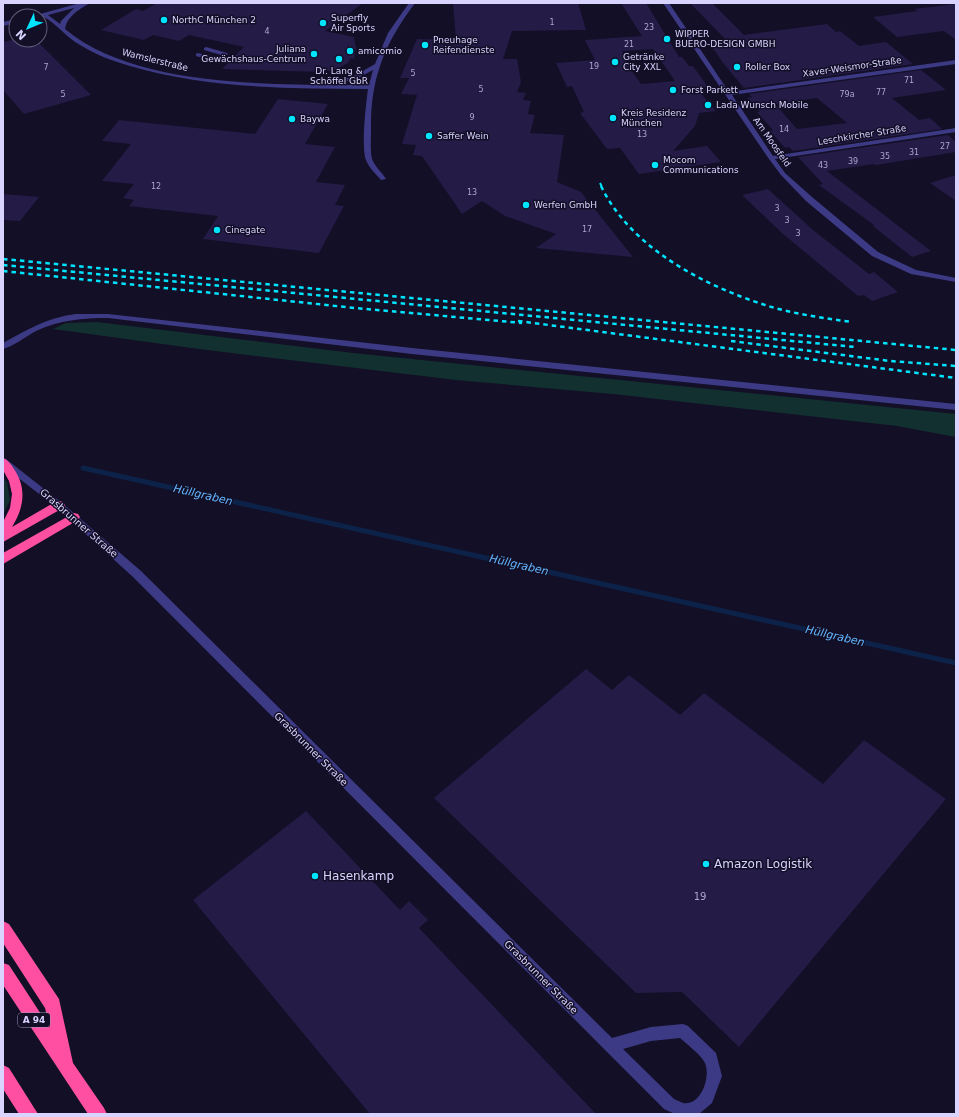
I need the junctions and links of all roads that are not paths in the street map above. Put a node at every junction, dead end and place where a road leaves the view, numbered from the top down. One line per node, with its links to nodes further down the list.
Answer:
1 (412, 3): 12 (street)
2 (666, 3): 15 (street, Am Moosfeld)
3 (84, 4): 4 (street); 6 (street)
4 (48, 13)
5 (48, 17): 6 (street, Wamslerstraße)
6 (62, 29): 13 (street, Wamslerstraße)
7 (206, 49): 8 (street)
8 (225, 54)
9 (198, 55): 10 (street)
10 (217, 60)
11 (956, 62): 15 (street, Xaver-Weismor-Straße)
12 (377, 65): 13 (street, Wamslerstraße); 14 (street)
13 (323, 86): 14 (street, Wamslerstraße)
14 (371, 87): 18 (street)
15 (727, 94): 17 (street, Am Moosfeld)
16 (955, 131): 17 (street, Leschkircher Straße)
17 (771, 158): 19 (street, Am Moosfeld)
18 (383, 179)
19 (956, 280)
20 (3, 346): 21 (street)
21 (956, 407)
22 (3, 461): 23 (street, Grasbrunner Straße); 25 (highway)
23 (60, 504): 24 (street, Grasbrunner Straße); 26 (highway)
24 (74, 518): 27 (highway); 30 (street, Grasbrunner Straße)
25 (3, 531)
26 (3, 538)
27 (3, 559)
28 (3, 929): 31 (highway)
29 (3, 972): 31 (highway, A 94)
30 (610, 1046): 30 (street, Grasbrunner Straße)
31 (66, 1068): 34 (highway, A 94)
32 (3, 1074): 33 (highway)
33 (29, 1114)
34 (98, 1114)

